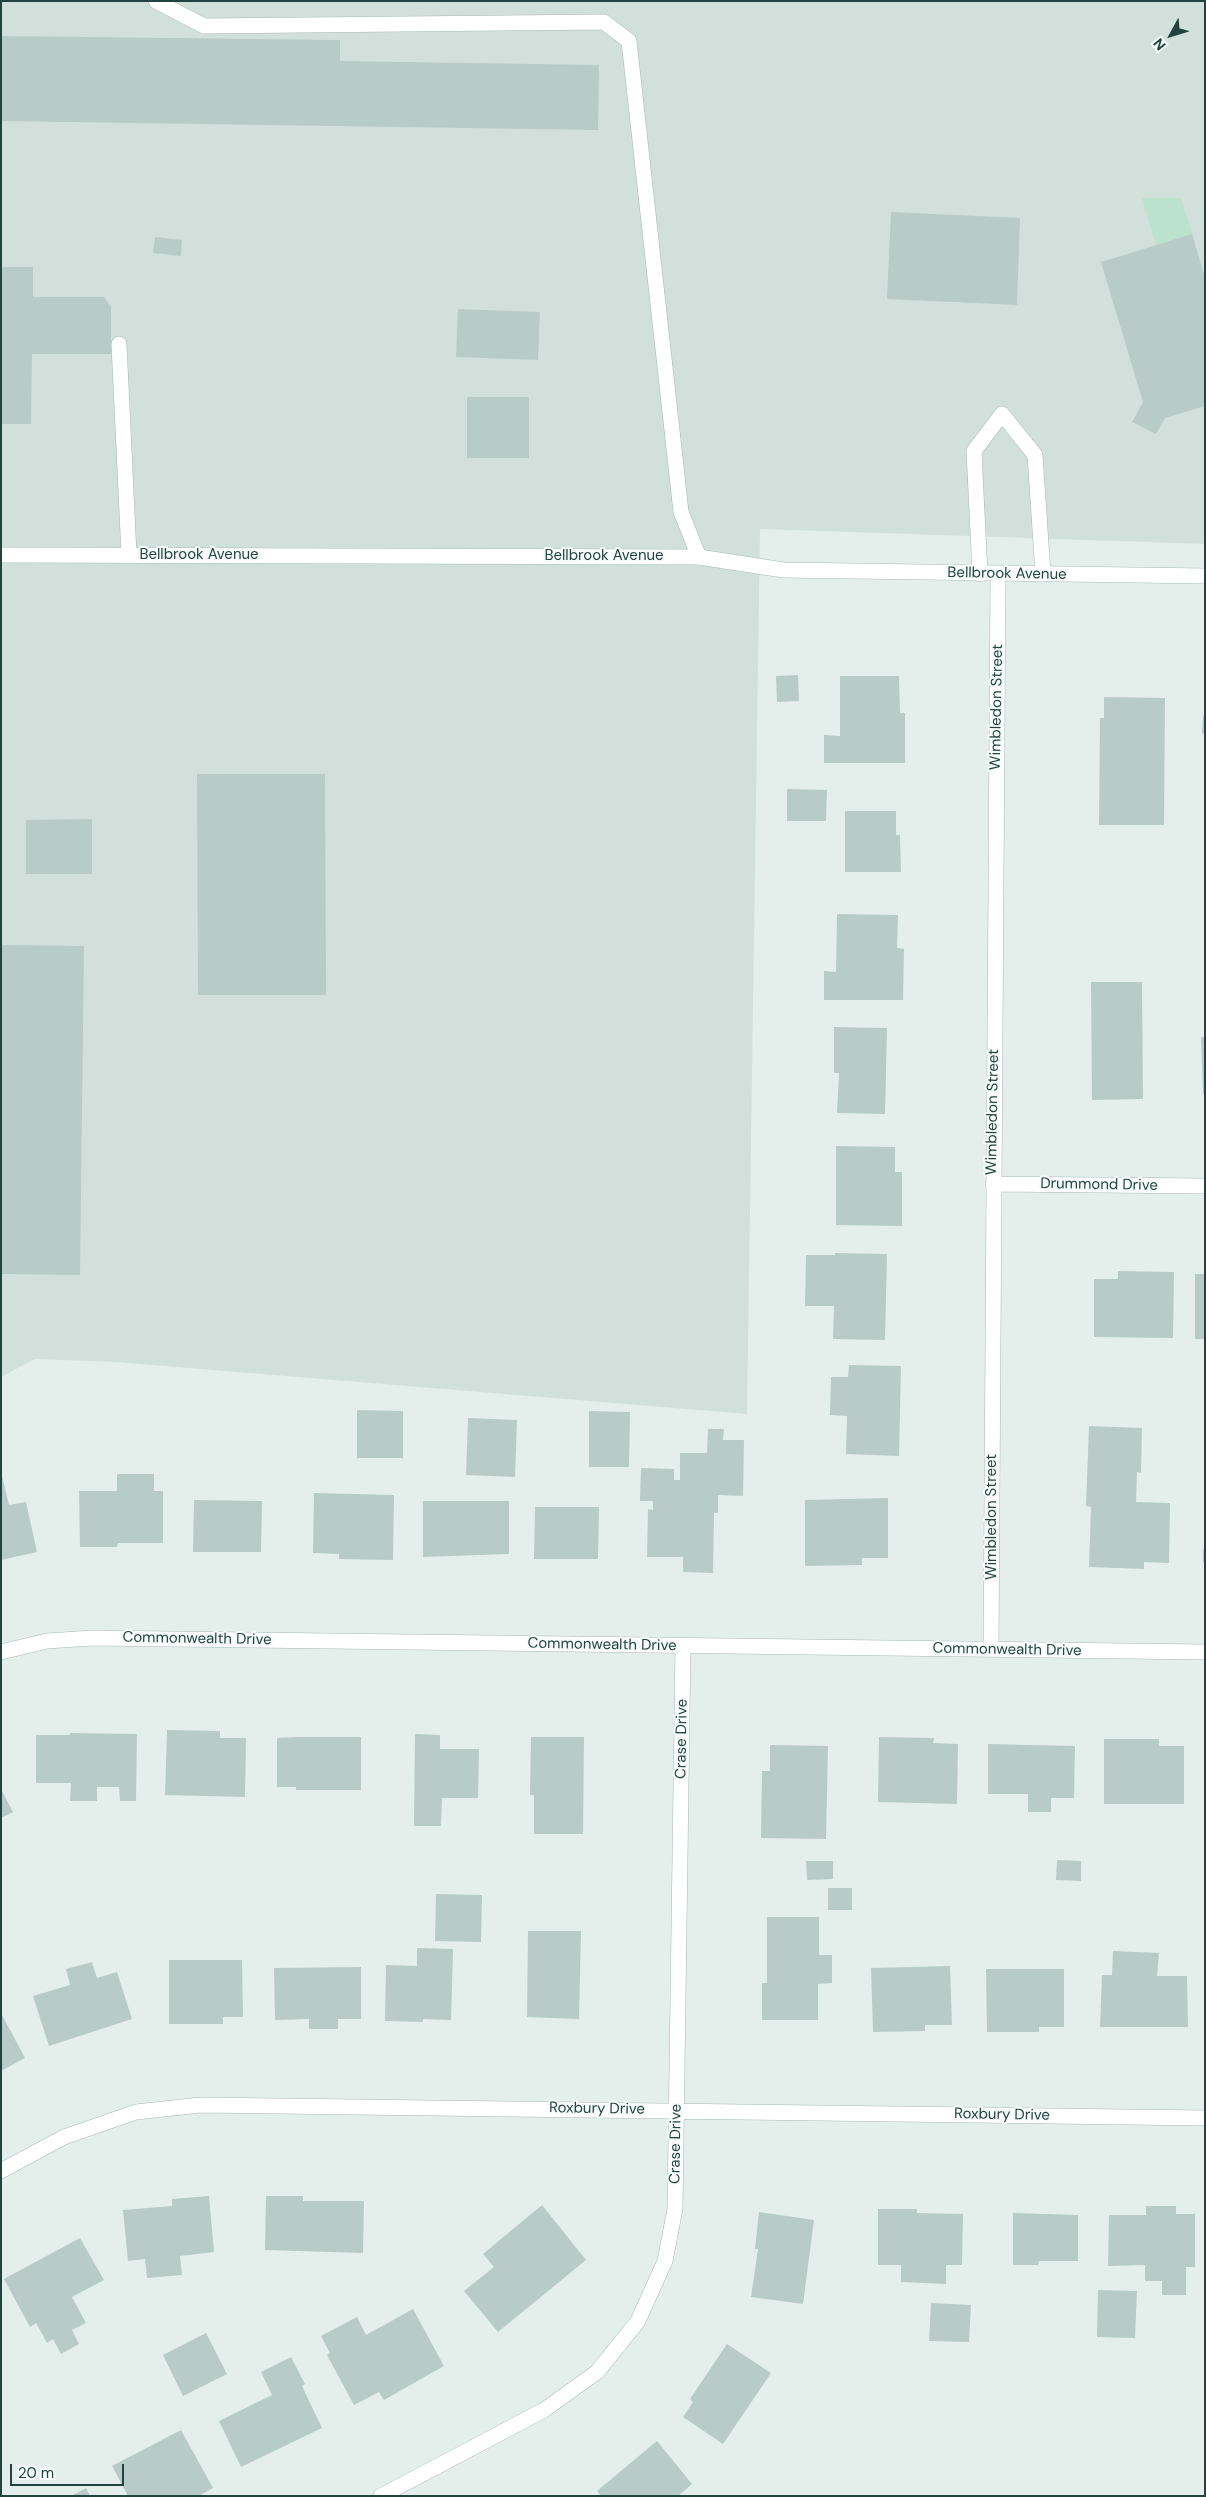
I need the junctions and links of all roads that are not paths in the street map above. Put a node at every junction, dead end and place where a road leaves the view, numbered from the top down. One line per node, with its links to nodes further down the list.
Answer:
1 (156, 1): 5 (street)
2 (119, 344): 3 (street)
3 (129, 554): 4 (street, Bellbrook Avenue); 5 (street, Bellbrook Avenue)
4 (1, 555)
5 (699, 556): 6 (street, Bellbrook Avenue)
6 (980, 574): 7 (street, Bellbrook Avenue); 8 (street)
7 (998, 574): 8 (street, Bellbrook Avenue); 10 (street, Wimbledon Street)
8 (1042, 574): 9 (street, Bellbrook Avenue)
9 (1205, 576)
10 (993, 1184): 11 (street, Drummond Drive); 13 (street, Wimbledon Street)
11 (1205, 1186)
12 (684, 1646): 13 (street, Commonwealth Drive); 14 (street, Commonwealth Drive); 16 (street, Crase Drive)
13 (991, 1650): 15 (street, Commonwealth Drive)
14 (1, 1652)
15 (1205, 1652)
16 (676, 2110): 17 (street, Roxbury Drive); 18 (street, Roxbury Drive); 19 (street, Crase Drive)
17 (1205, 2118)
18 (1, 2171)
19 (381, 2496)

